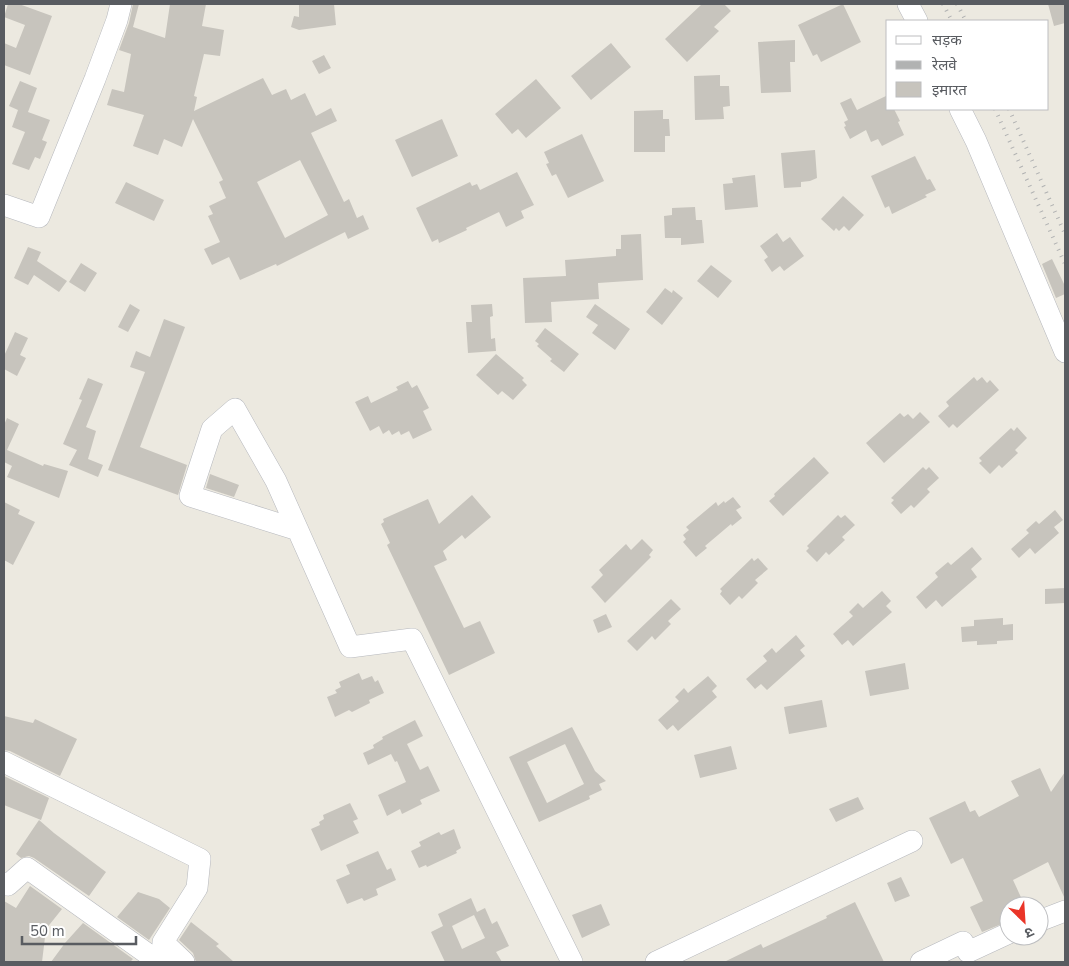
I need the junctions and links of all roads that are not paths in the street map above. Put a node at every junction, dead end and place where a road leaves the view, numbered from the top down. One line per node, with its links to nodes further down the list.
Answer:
1 (121, 4): 5 (street)
2 (908, 4): 3 (street)
3 (916, 20)
4 (960, 110): 6 (street)
5 (4, 205)
6 (1065, 352)
7 (298, 530): 7 (street); 16 (street)
8 (4, 762): 14 (street)
9 (912, 841): 17 (street)
10 (4, 883): 14 (street)
11 (1065, 911): 12 (street)
12 (1049, 917)
13 (999, 937): 18 (street)
14 (161, 956): 15 (street)
15 (184, 962)
16 (572, 962)
17 (656, 962)
18 (921, 962)

